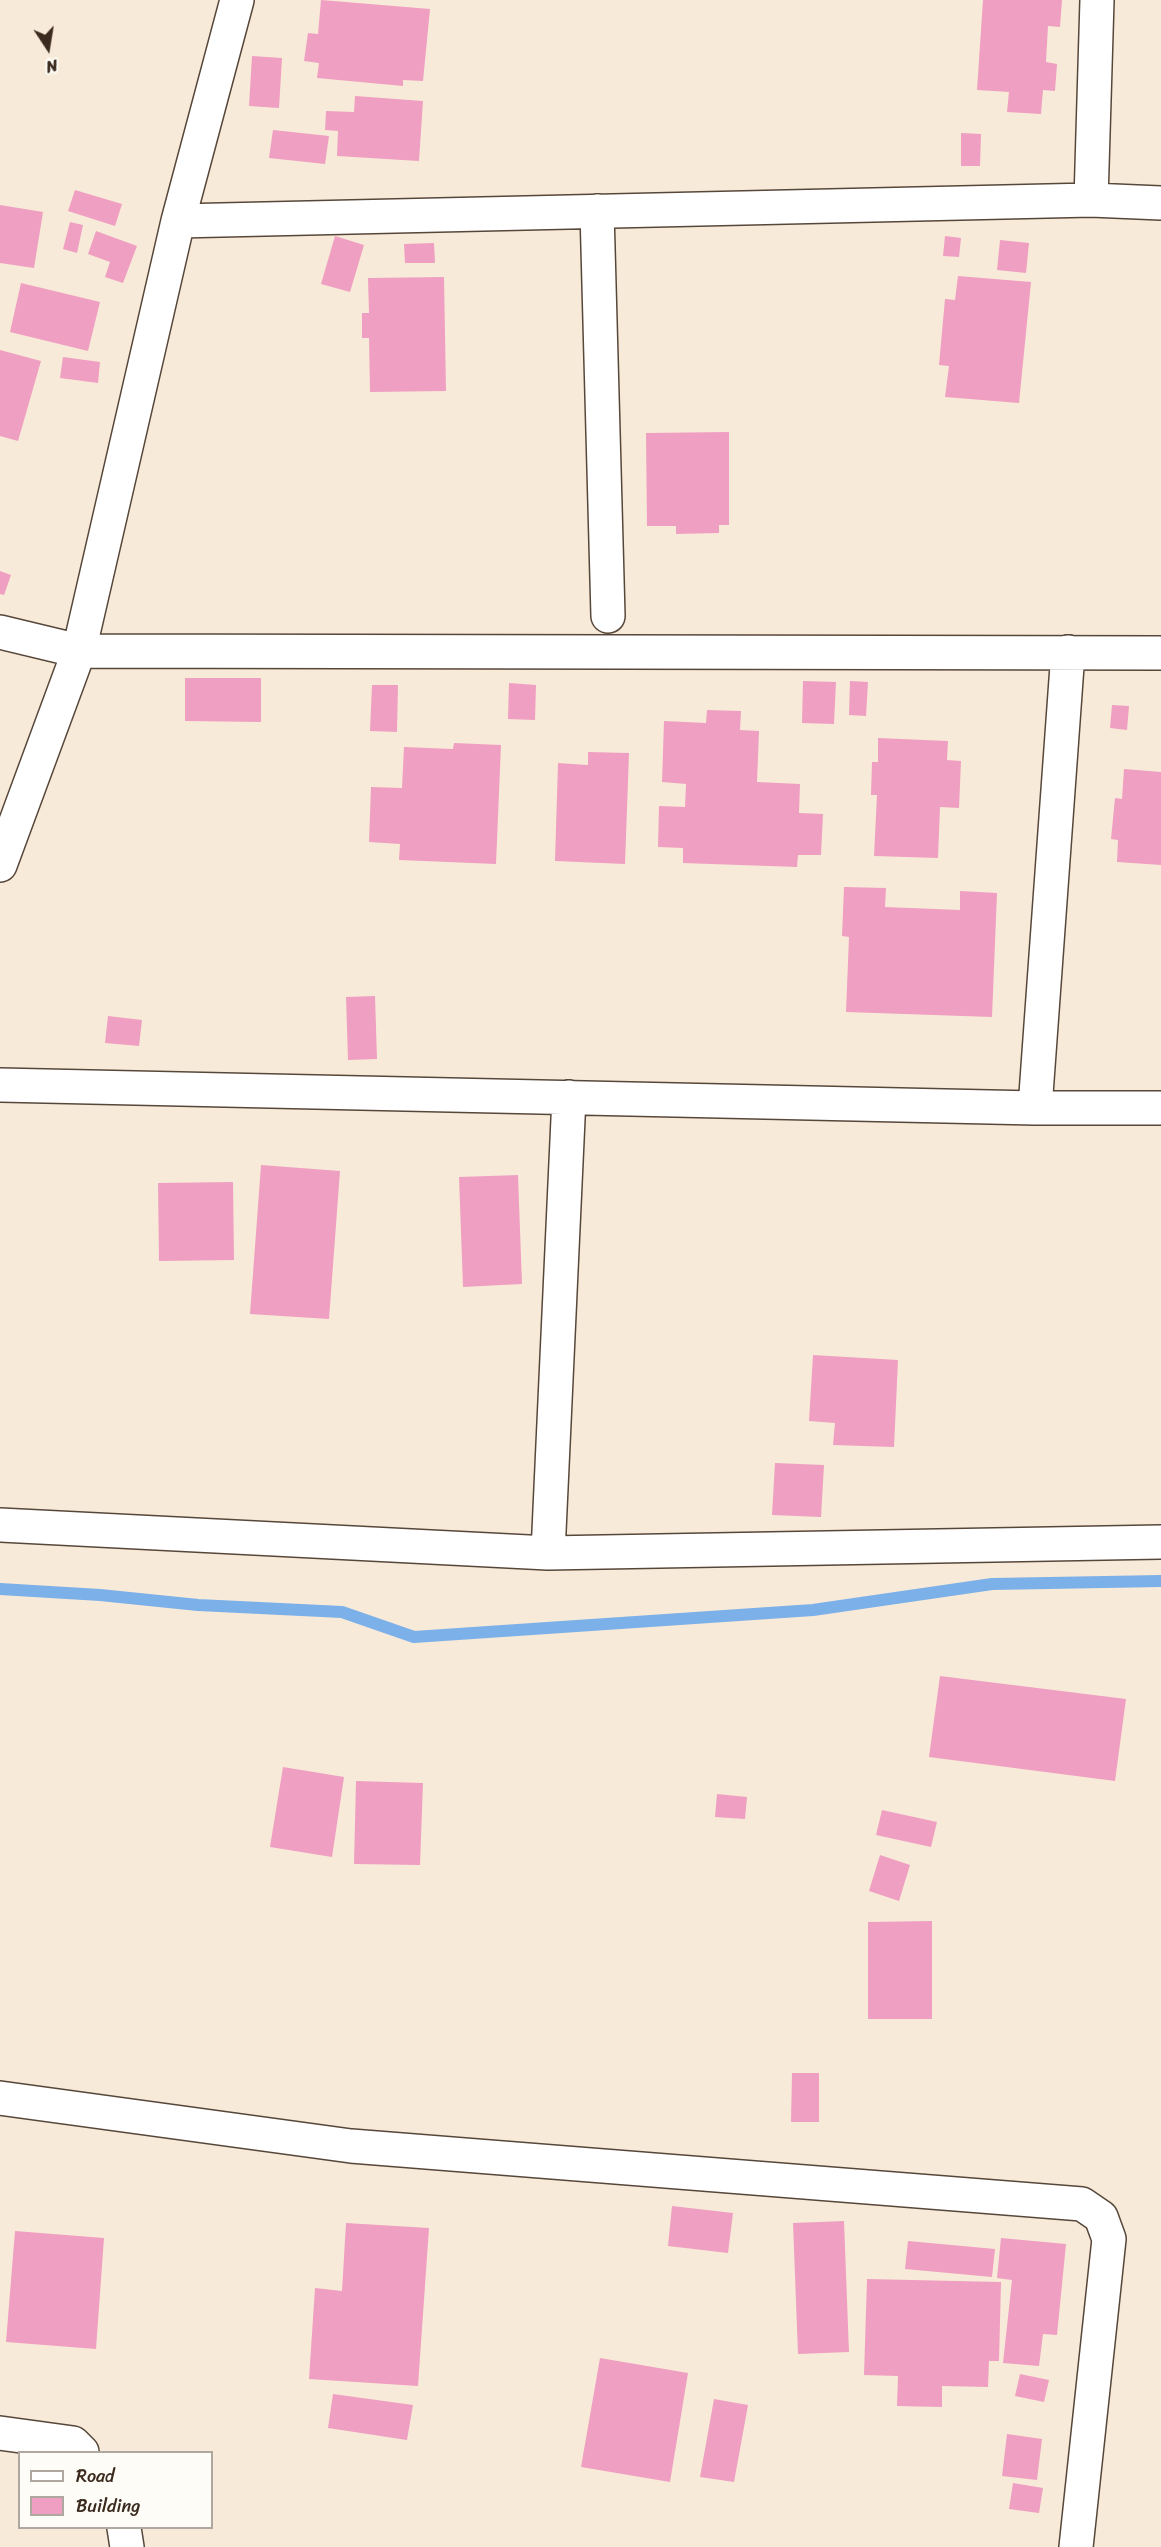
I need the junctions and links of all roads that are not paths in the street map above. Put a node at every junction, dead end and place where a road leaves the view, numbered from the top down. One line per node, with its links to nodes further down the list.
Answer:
1 (237, 0): 6 (street)
2 (1097, 0): 3 (street)
3 (1091, 200): 4 (street); 5 (street)
4 (1161, 203)
5 (597, 211): 6 (street); 7 (street)
6 (178, 221): 9 (street)
7 (608, 616)
8 (0, 632): 9 (street)
9 (79, 651): 10 (street); 12 (street)
10 (1068, 652): 11 (street); 15 (street)
11 (1161, 652)
12 (0, 865)
13 (0, 1085): 14 (street)
14 (569, 1097): 15 (street); 19 (street)
15 (1035, 1108): 16 (street)
16 (1161, 1108)
17 (0, 1525): 19 (street)
18 (1161, 1542): 19 (street)
19 (548, 1553)
20 (0, 2098): 25 (street)
21 (0, 2433): 22 (street)
22 (81, 2451)
23 (124, 2529): 24 (street)
24 (127, 2547)
25 (1076, 2547)

